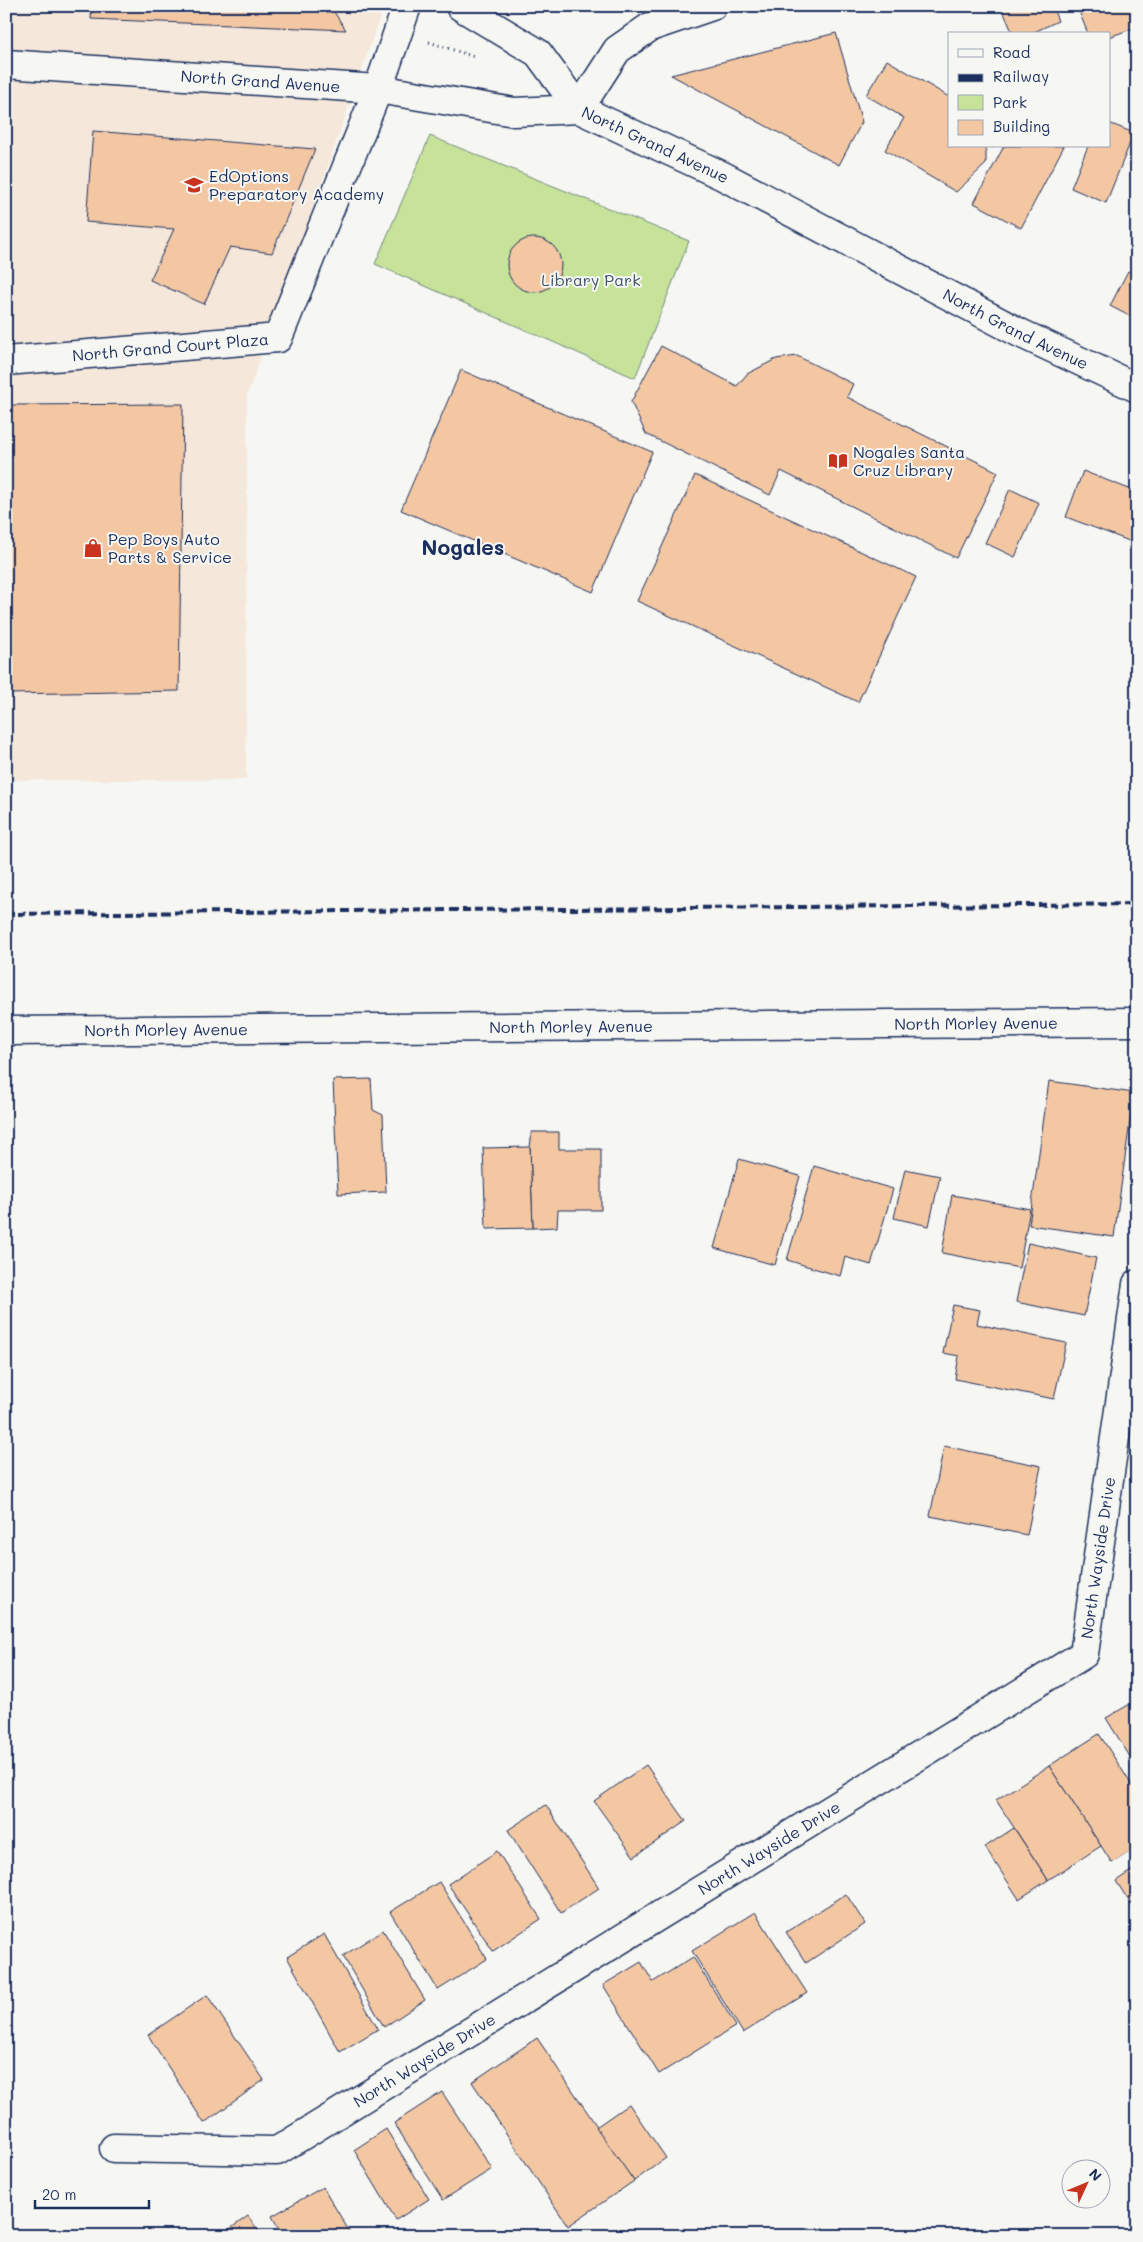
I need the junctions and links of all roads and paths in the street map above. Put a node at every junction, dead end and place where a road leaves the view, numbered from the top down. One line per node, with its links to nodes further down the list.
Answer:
1 (407, 6): 7 (street, North Grand Court Plaza)
2 (460, 6): 8 (street)
3 (712, 6): 8 (street)
4 (428, 42): 5 (path)
5 (482, 59)
6 (6, 64): 7 (street, North Grand Avenue)
7 (378, 89): 8 (street, North Grand Avenue); 9 (street, North Grand Court Plaza)
8 (579, 109): 10 (street, North Grand Avenue)
9 (6, 361)
10 (1137, 388)
11 (1137, 1022): 12 (street, North Morley Avenue)
12 (6, 1031)
13 (1137, 1284): 14 (street, North Wayside Drive)
14 (114, 2148)

